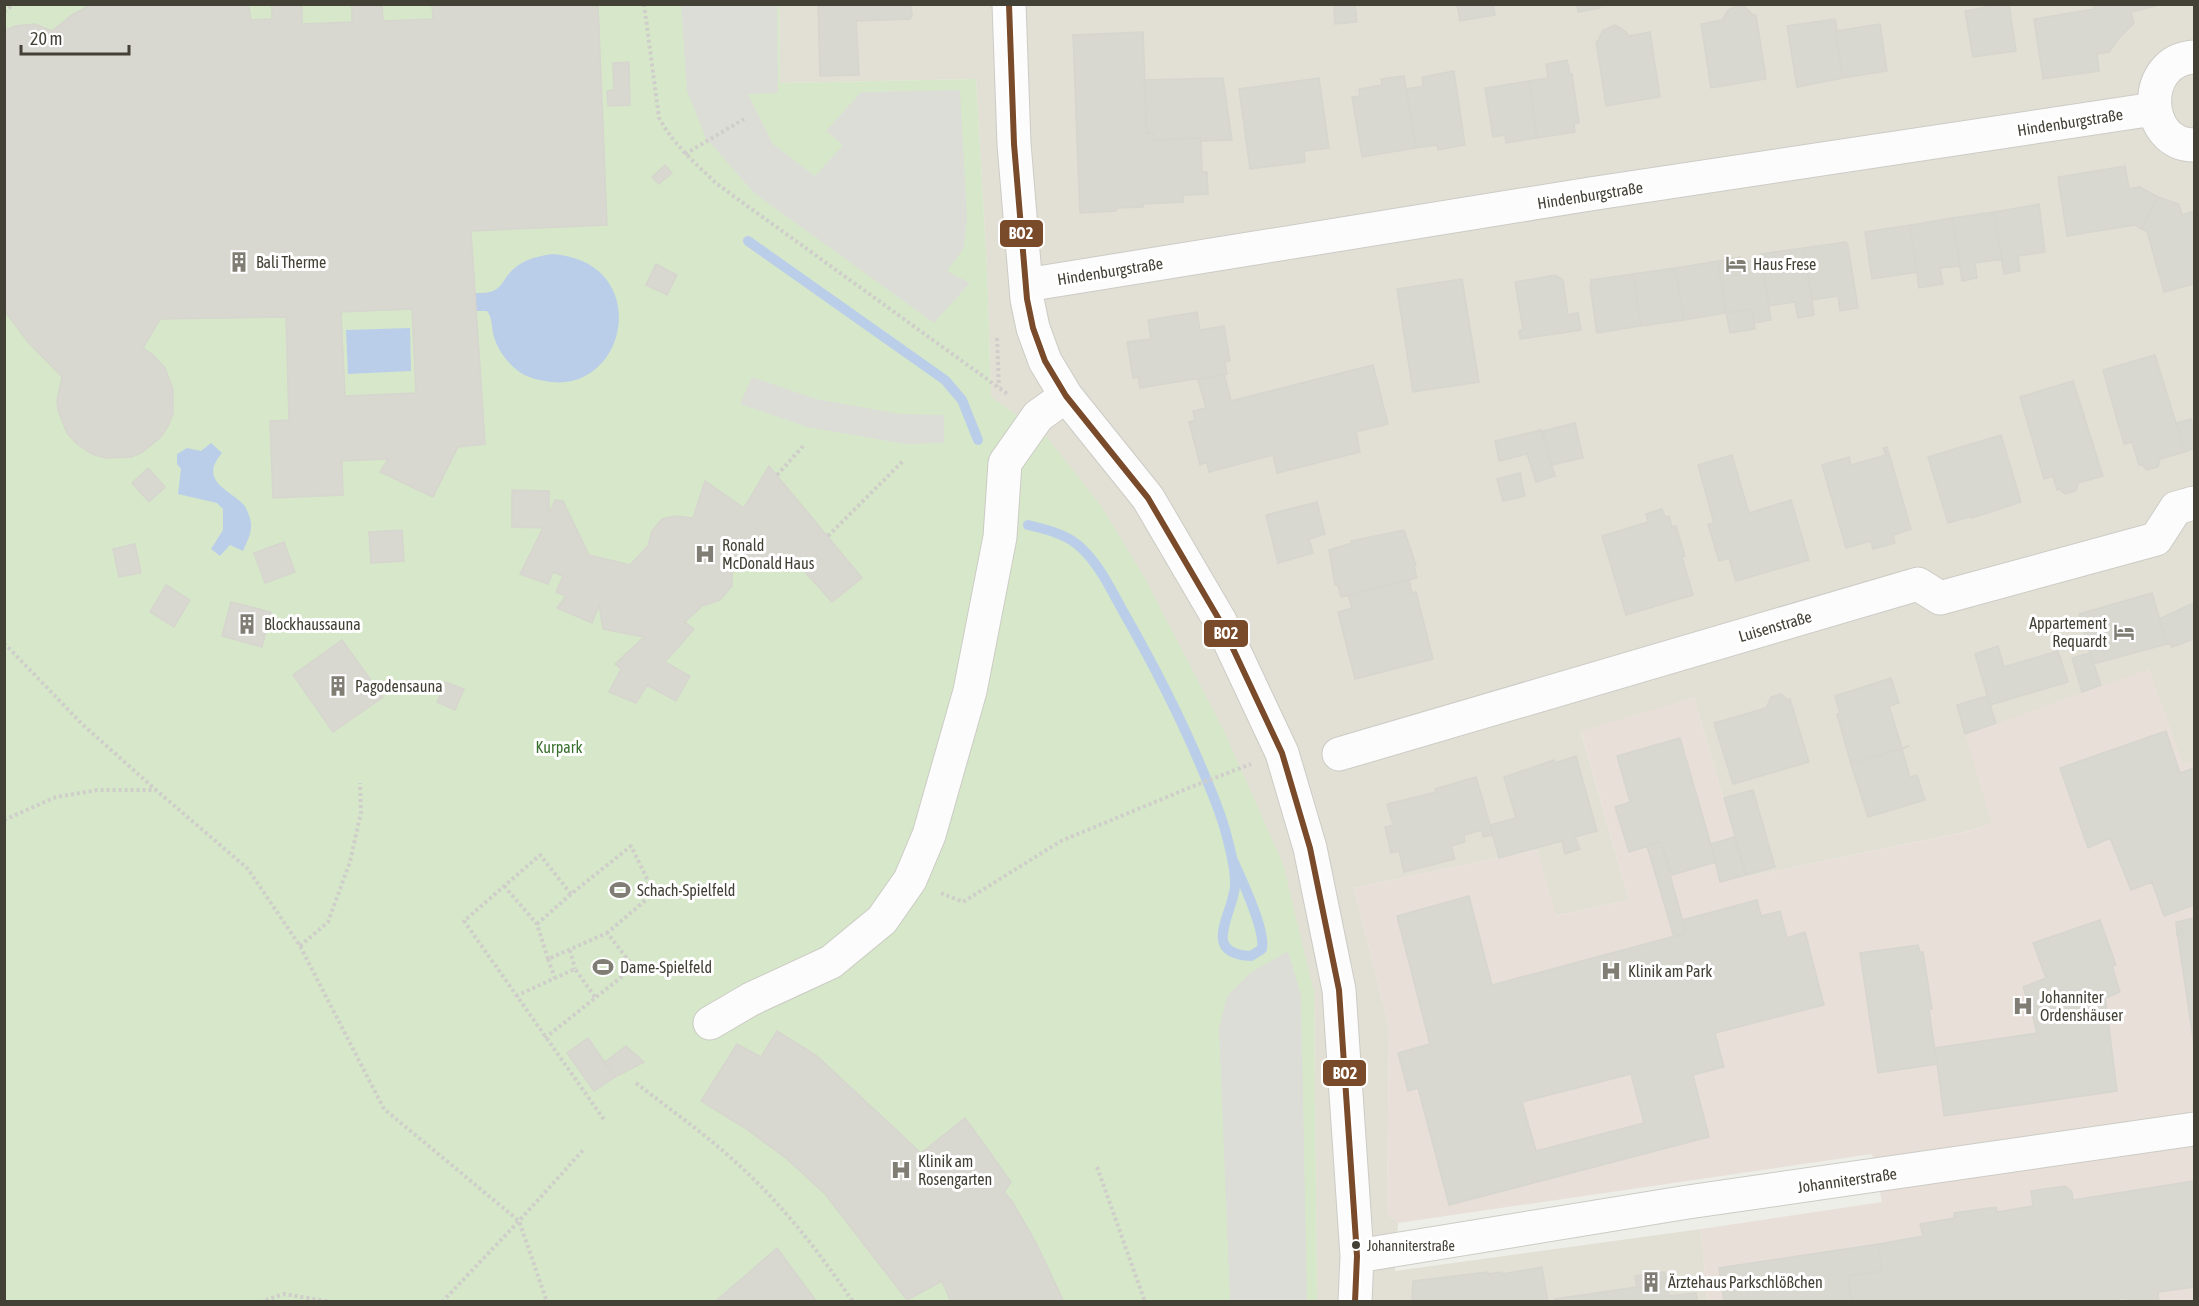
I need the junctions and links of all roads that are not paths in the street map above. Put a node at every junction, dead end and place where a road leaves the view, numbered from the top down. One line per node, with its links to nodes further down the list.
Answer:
1 (1009, 4): 5 (street)
2 (2194, 57): 3 (street)
3 (2154, 109): 4 (street); 5 (street, Hindenburgstraße)
4 (2194, 145)
5 (1026, 292): 6 (street)
6 (1066, 396): 9 (street); 11 (street)
7 (2194, 503): 8 (street, Luisenstraße)
8 (1340, 754)
9 (710, 1023)
10 (2194, 1129): 11 (street, Johanniterstraße)
11 (1357, 1256): 12 (street)
12 (1355, 1302)

